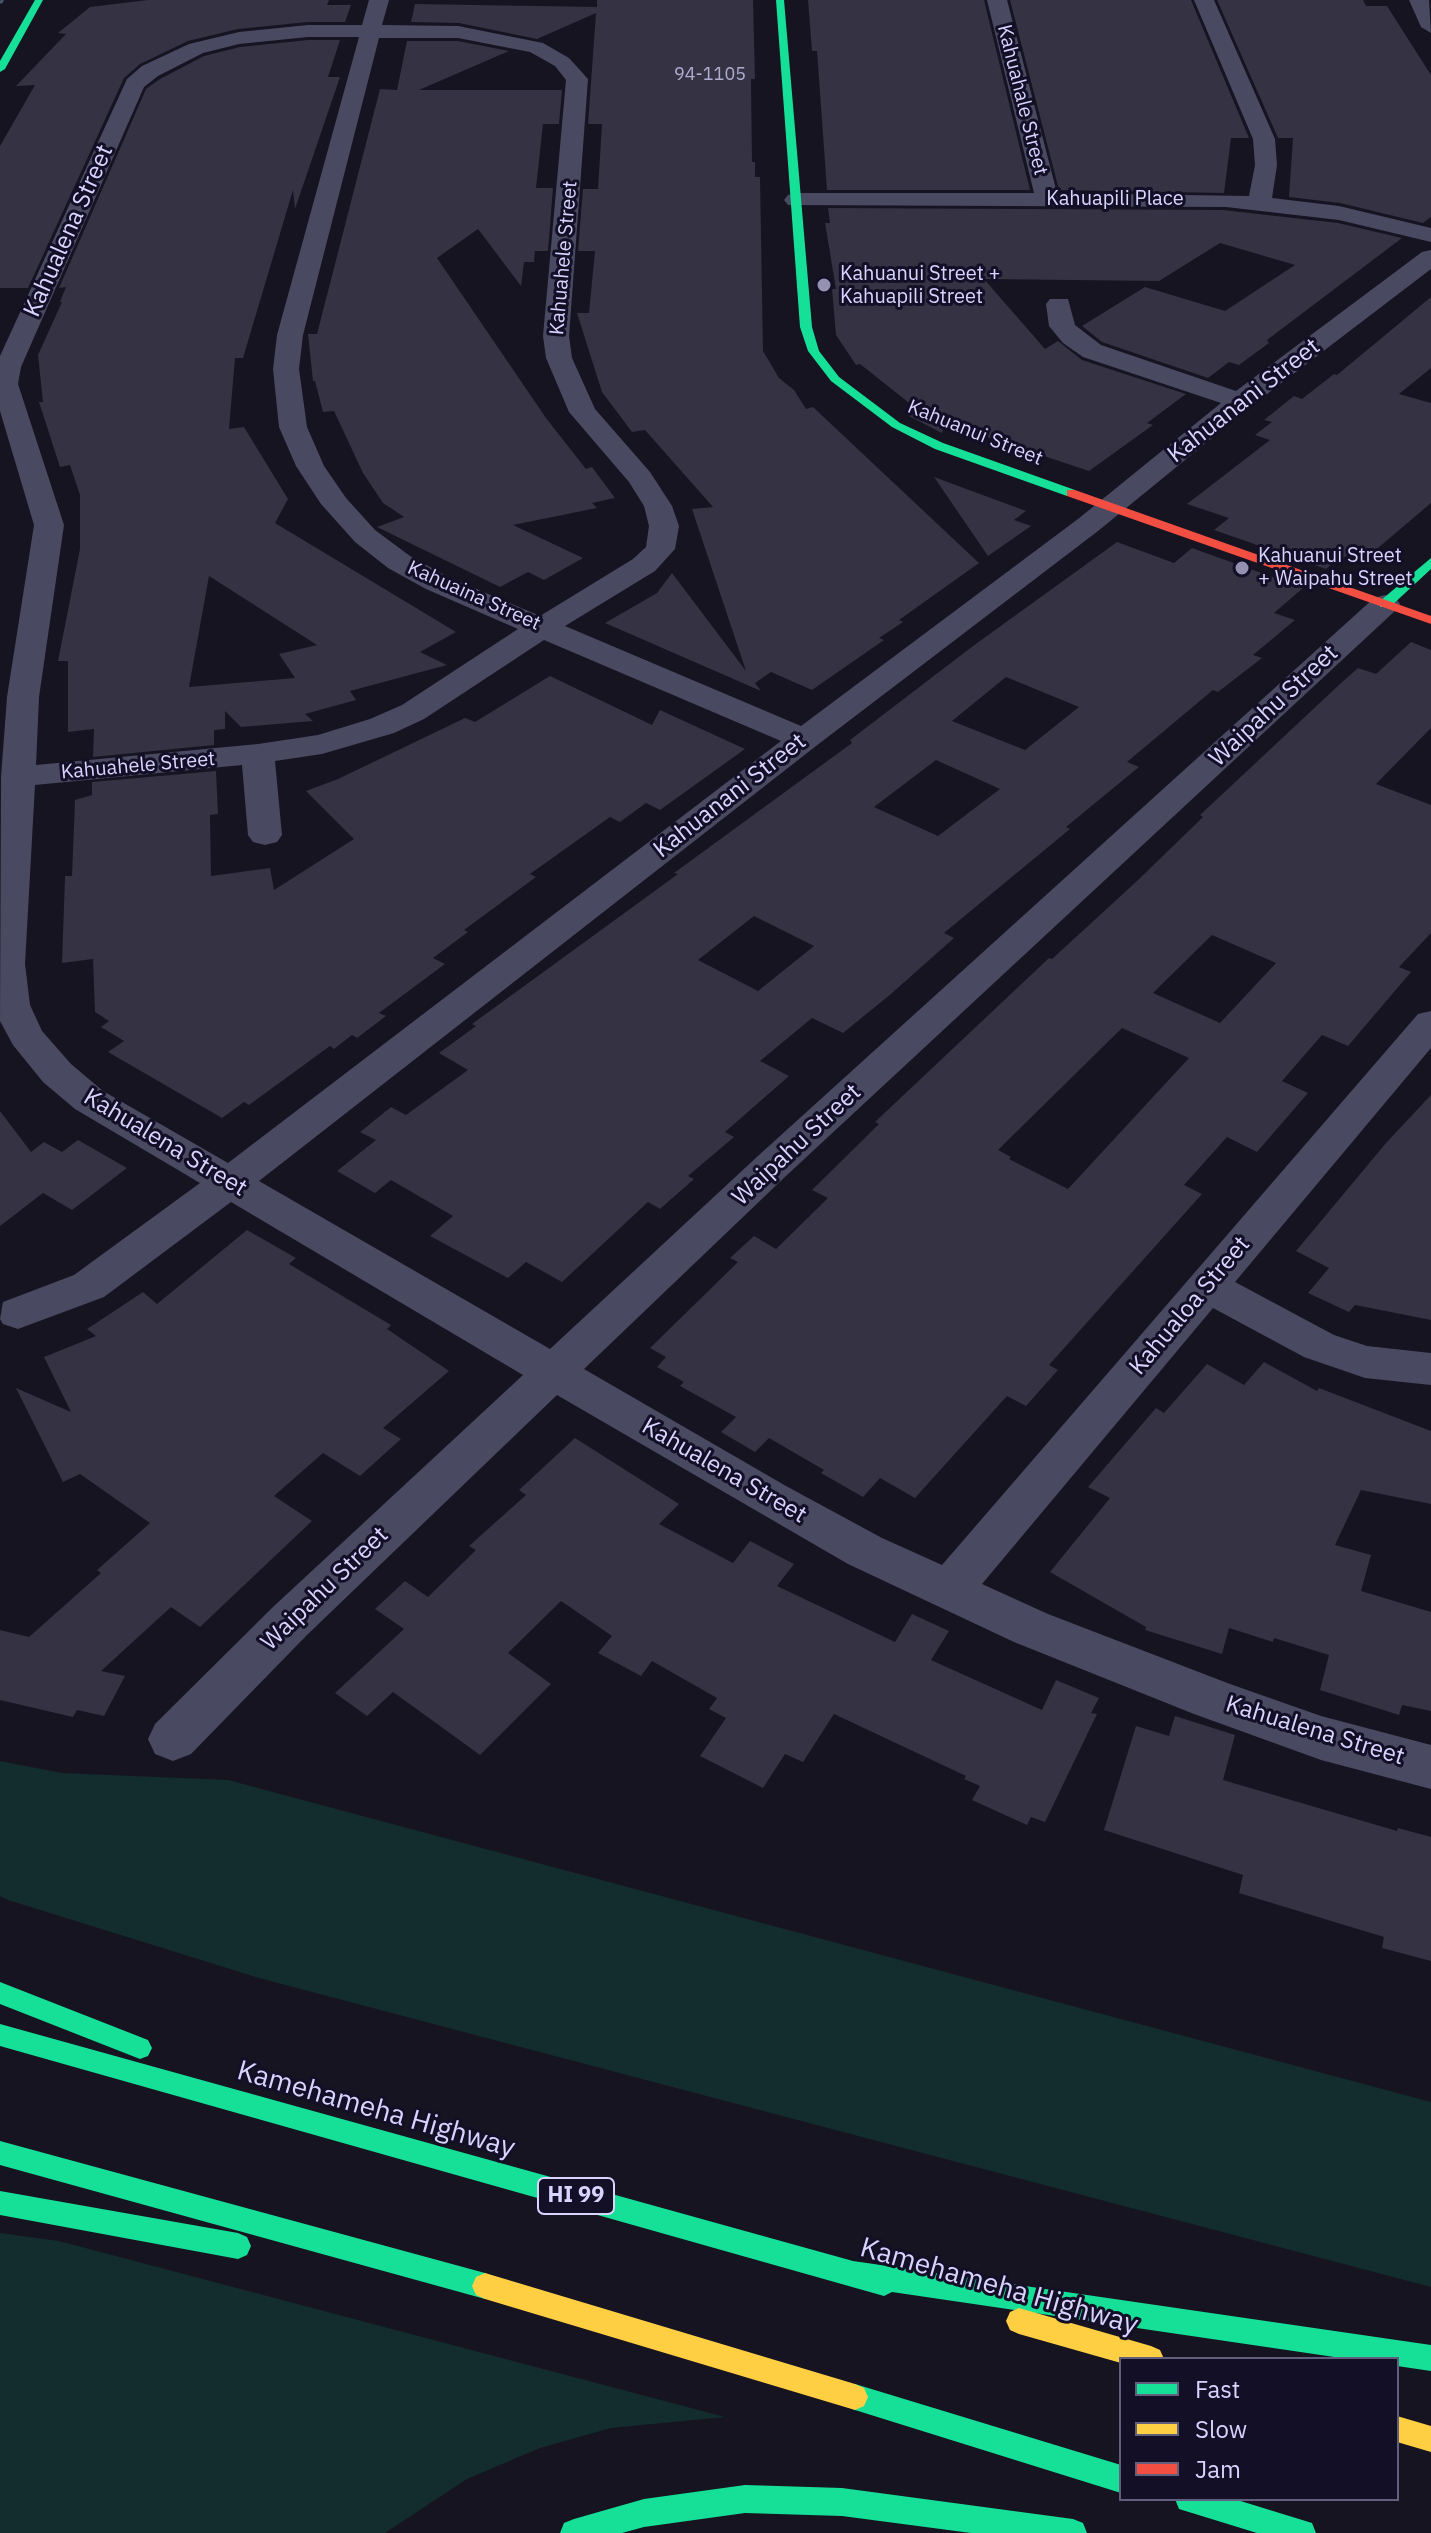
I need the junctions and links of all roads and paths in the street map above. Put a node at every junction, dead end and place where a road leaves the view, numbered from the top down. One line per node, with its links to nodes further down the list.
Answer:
1 (39, 0): 9 (main road)
2 (379, 0): 8 (street, Kahuaina Street)
3 (780, 0): 10 (main road, Kahuanui Street)
4 (997, 0): 11 (street, Kahuahale Street)
5 (1204, 0): 12 (street)
6 (1419, 0): 7 (street)
7 (1431, 27)
8 (371, 31): 21 (street, Kahuaina Street); 21 (street, Kahuahele Street); 24 (street, Kahualena Street)
9 (0, 69)
10 (796, 200): 11 (street, Kahuapili Place); 17 (main road, Kahuanui Street)
11 (1047, 200): 12 (street, Kahuapili Place)
12 (1260, 203): 13 (street, Kahuapili Place)
13 (1431, 235)
14 (1431, 257): 16 (street, Kahuanani Street)
15 (1059, 304): 16 (street)
16 (1240, 401): 17 (street, Kahuanani Street)
17 (1110, 508): 19 (main road, Kahuanui Street); 22 (street, Kahuanani Street)
18 (1431, 562): 19 (main road, Waipahu Street)
19 (1385, 604): 20 (main road, Kahuanui Street); 31 (street, Waipahu Street)
20 (1431, 620)
21 (542, 627): 22 (street, Kahuaina Street); 23 (street, Kahuahele Street)
22 (804, 739): 27 (street, Kahuanani Street)
23 (258, 754): 24 (street, Kahuahele Street); 25 (street)
24 (18, 777): 27 (street, Kahualena Street)
25 (265, 835)
26 (1431, 1023): 28 (street, Kahualoa Street)
27 (229, 1183): 29 (street, Kahuanani Street); 31 (street, Kahualena Street)
28 (1207, 1286): 30 (street); 32 (street, Kahualoa Street)
29 (18, 1313)
30 (1431, 1369)
31 (557, 1372): 32 (street, Kahualena Street); 33 (street, Waipahu Street)
32 (949, 1590): 34 (street, Kahualena Street)
33 (173, 1739)
34 (1431, 1767)
35 (0, 1993): 37 (main road)
36 (0, 2035): 39 (main road, Kamehameha Highway / HI 99)
37 (159, 2056)
38 (203, 2073): 39 (main road)
39 (362, 2135): 44 (main road, Kamehameha Highway / HI 99)
40 (0, 2153): 45 (main road)
41 (0, 2203): 42 (main road)
42 (251, 2248)
43 (343, 2266): 45 (main road)
44 (853, 2274): 46 (main road, Kamehameha Highway / HI 99); 47 (main road)
45 (575, 2310): 50 (main road)
46 (1144, 2357)
47 (1431, 2358)
48 (1399, 2430): 49 (main road)
49 (1431, 2439)
50 (1119, 2478)
51 (1196, 2501): 54 (main road)
52 (574, 2533): 53 (main road)
53 (1073, 2533)
54 (1302, 2533)

